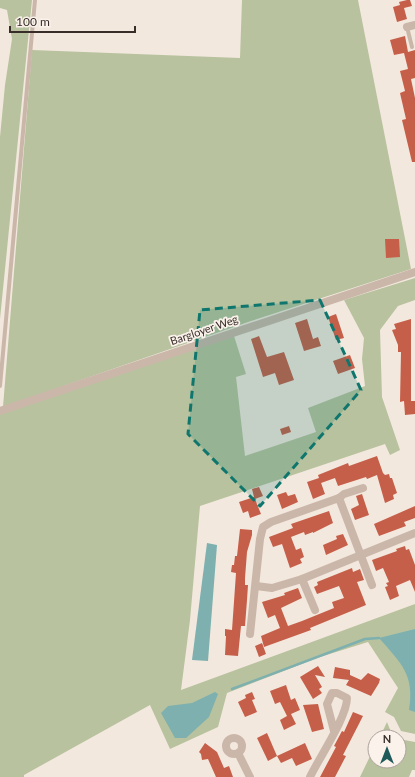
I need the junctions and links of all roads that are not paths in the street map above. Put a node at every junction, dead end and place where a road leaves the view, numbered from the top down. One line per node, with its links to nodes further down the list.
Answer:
1 (35, 0): 5 (lane)
2 (411, 26): 3 (lane)
3 (412, 47)
4 (415, 272): 6 (street, Bargloyer Weg)
5 (0, 386)
6 (0, 411)
7 (363, 488): 8 (street)
8 (339, 498): 10 (street); 13 (street)
9 (415, 533): 10 (street)
10 (362, 556): 11 (street); 12 (street)
11 (302, 578): 13 (street); 14 (street)
12 (372, 585)
13 (256, 586): 15 (street)
14 (315, 610)
15 (250, 634)
16 (334, 731): 19 (street)
17 (238, 753): 18 (street)
18 (250, 777)
19 (310, 777)

